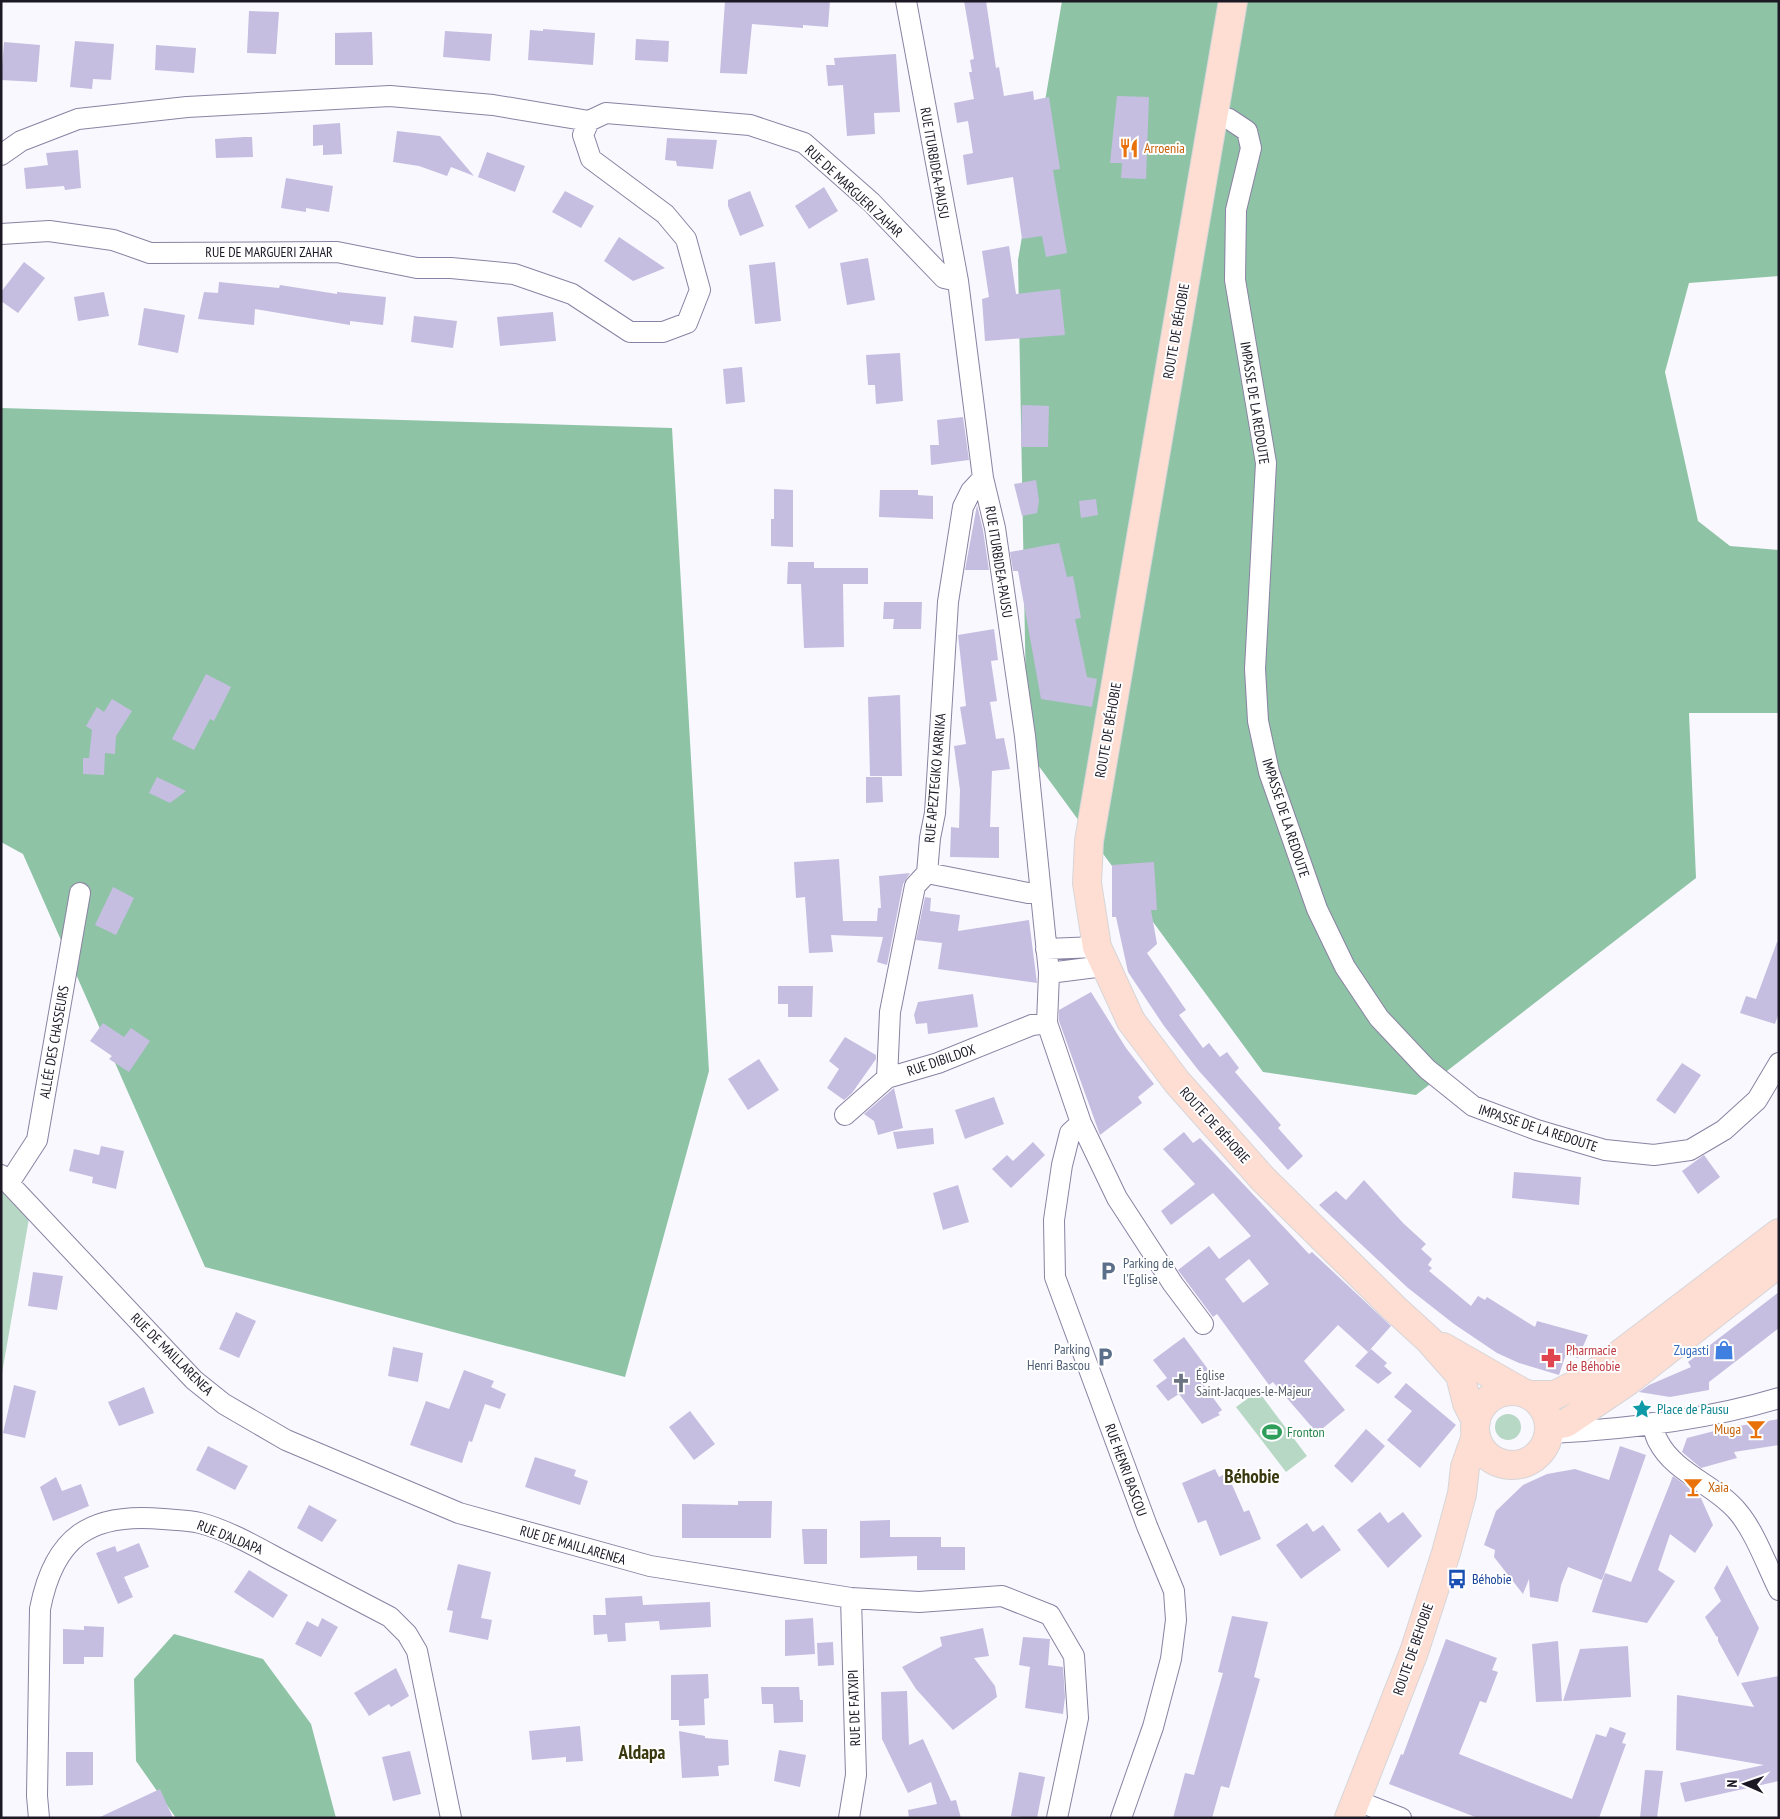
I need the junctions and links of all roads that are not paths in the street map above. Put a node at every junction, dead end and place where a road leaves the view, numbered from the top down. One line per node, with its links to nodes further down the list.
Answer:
1 (906, 1): 7 (street, RUE ITURBIDEA-PAUSU)
2 (1233, 1): 3 (main road, ROUTE DE BÉHOBIE)
3 (1213, 115): 13 (main road, ROUTE DE BÉHOBIE); 16 (street, IMPASSE DE LA REDOUTE)
4 (589, 121): 5 (street, RUE DE MARGUERI ZAHAR); 6 (street, RUE DE MARGUERI ZAHAR); 7 (street, RUE DE MARGUERI ZAHAR)
5 (1, 156)
6 (1, 234)
7 (958, 281): 8 (street, RUE ITURBIDEA-PAUSU)
8 (983, 478): 9 (street, RUE APEZTEGIKO KARRIKA); 11 (street, RUE ITURBIDEA-PAUSU)
9 (927, 872): 11 (street); 17 (street, RUE APEZTEGIKO KARRIKA)
10 (80, 893): 20 (street, ALLÉE DES CHASSEURS)
11 (1040, 893): 12 (street, RUE ITURBIDEA-PAUSU)
12 (1046, 950): 13 (street); 14 (street, RUE ITURBIDEA-PAUSU)
13 (1100, 956): 14 (street); 24 (main road, ROUTE DE BÉHOBIE)
14 (1049, 973): 15 (street, RUE ITURBIDEA-PAUSU)
15 (1040, 1024): 17 (street, RUE DIBILDOX); 19 (street, RUE ITURBIDEA-PAUSU)
16 (1779, 1063)
17 (887, 1078): 18 (street, RUE DIBILDOX)
18 (844, 1115)
19 (1081, 1123): 23 (street, RUE ITURBIDEA-PAUSU); 39 (street, RUE HENRI BASCOU)
20 (5, 1179): 33 (street, RUE DE MAILLARENEA)
21 (1779, 1233): 25 (main road)
22 (1779, 1263): 29 (main road)
23 (1203, 1324)
24 (1430, 1340): 25 (main road, ROUTE DE BÉHOBIE); 28 (main road, ROUTE DE BÉHOBIE)
25 (1525, 1393): 28 (main road); 29 (main road)
26 (1779, 1398): 27 (street)
27 (1652, 1423): 29 (street); 32 (street)
28 (1476, 1429): 30 (main road); 31 (main road, ROUTE DE BEHOBIE)
29 (1550, 1430): 30 (main road)
30 (1516, 1465): 31 (main road)
31 (1462, 1494): 34 (main road, ROUTE DE BEHOBIE)
32 (1779, 1590)
33 (851, 1598): 37 (street, RUE DE FATXIPI); 38 (street, RUE DE MAILLARENEA)
34 (1352, 1809): 40 (street)
35 (39, 1818): 36 (street, RUE D'ALDAPA)
36 (451, 1818)
37 (849, 1818)
38 (1058, 1818)
39 (1121, 1818)
40 (1401, 1818)

